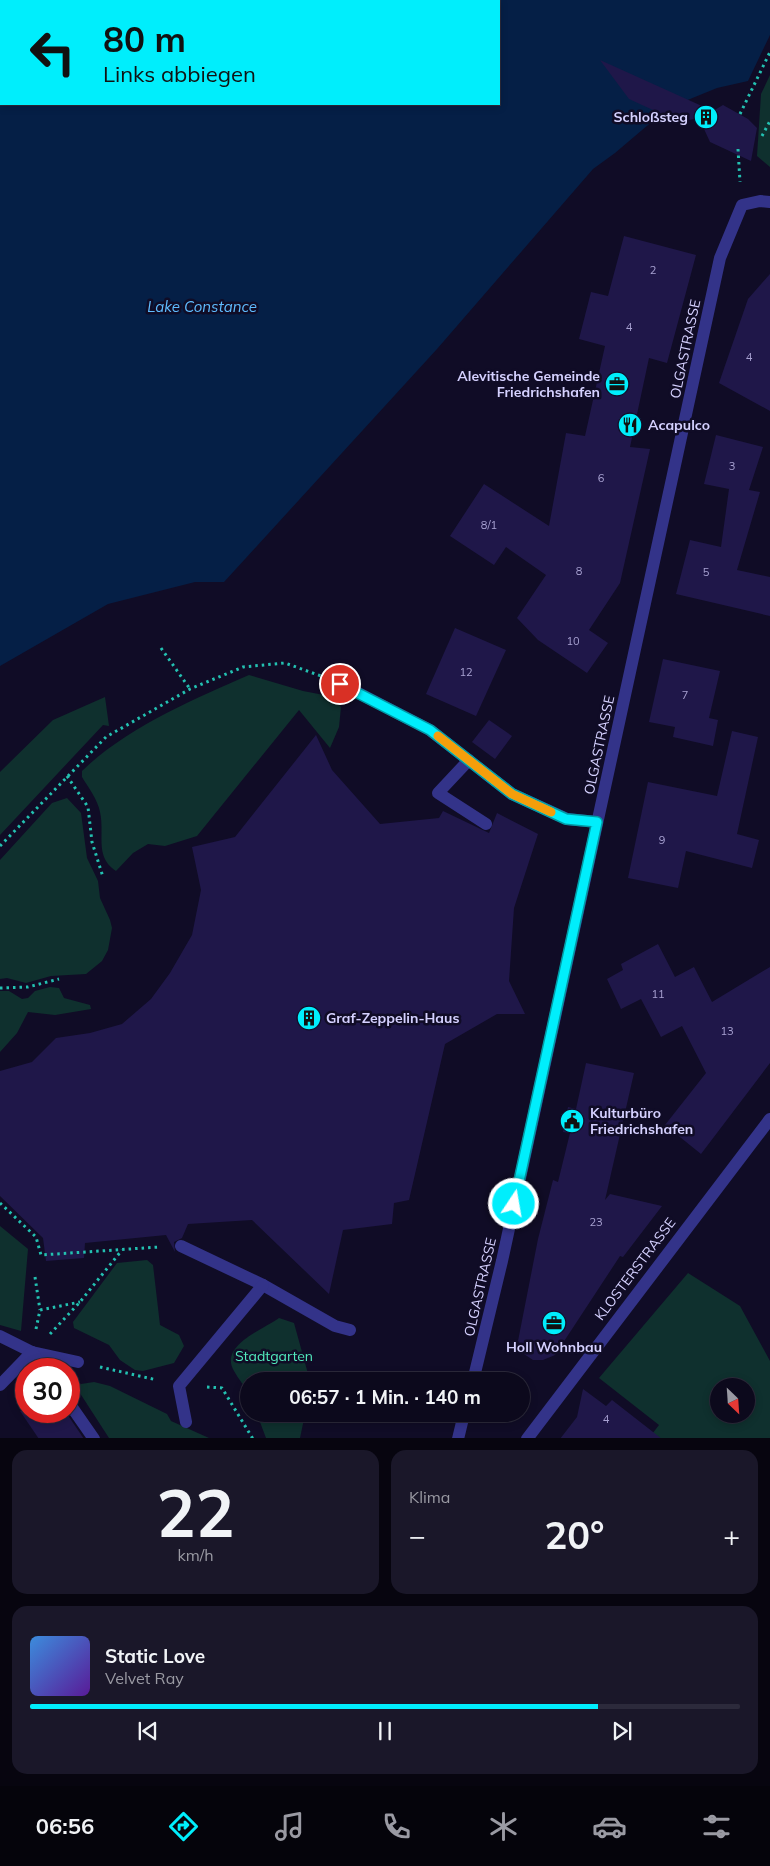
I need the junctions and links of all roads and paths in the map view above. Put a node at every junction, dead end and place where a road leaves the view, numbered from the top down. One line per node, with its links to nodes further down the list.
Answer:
1 (770, 52): 2 (path)
2 (740, 114)
3 (770, 121): 4 (path)
4 (762, 136)
5 (738, 149): 7 (path)
6 (770, 202): 7 (street)
7 (742, 205): 13 (street, OLGASTRASSE)
8 (161, 648): 10 (path)
9 (340, 684): 10 (path); 11 (street)
10 (190, 689): 12 (path)
11 (469, 760): 13 (street); 14 (street)
12 (67, 776): 15 (path); 16 (path)
13 (597, 822): 34 (street, OLGASTRASSE)
14 (486, 824)
15 (0, 846)
16 (103, 877)
17 (59, 979): 18 (path)
18 (0, 988)
19 (770, 1119): 44 (street, KLOSTERSTRASSE)
20 (0, 1203): 23 (path)
21 (165, 1246): 23 (path)
22 (181, 1246): 25 (street)
23 (122, 1250): 26 (path)
24 (35, 1277): 27 (path)
25 (263, 1284): 28 (street); 37 (street)
26 (80, 1302): 27 (path); 30 (path)
27 (40, 1310): 30 (path)
28 (350, 1330)
29 (0, 1336): 30 (street)
30 (32, 1352): 31 (street); 32 (street); 36 (street)
31 (36, 1358)
32 (60, 1358)
33 (100, 1368): 35 (path)
34 (475, 1372)
35 (157, 1380)
36 (0, 1385)
37 (178, 1386): 39 (street); 42 (path)
38 (80, 1418): 41 (street)
39 (186, 1422)
40 (462, 1422): 43 (street)
41 (94, 1438)
42 (253, 1438)
43 (458, 1438)
44 (527, 1438)

